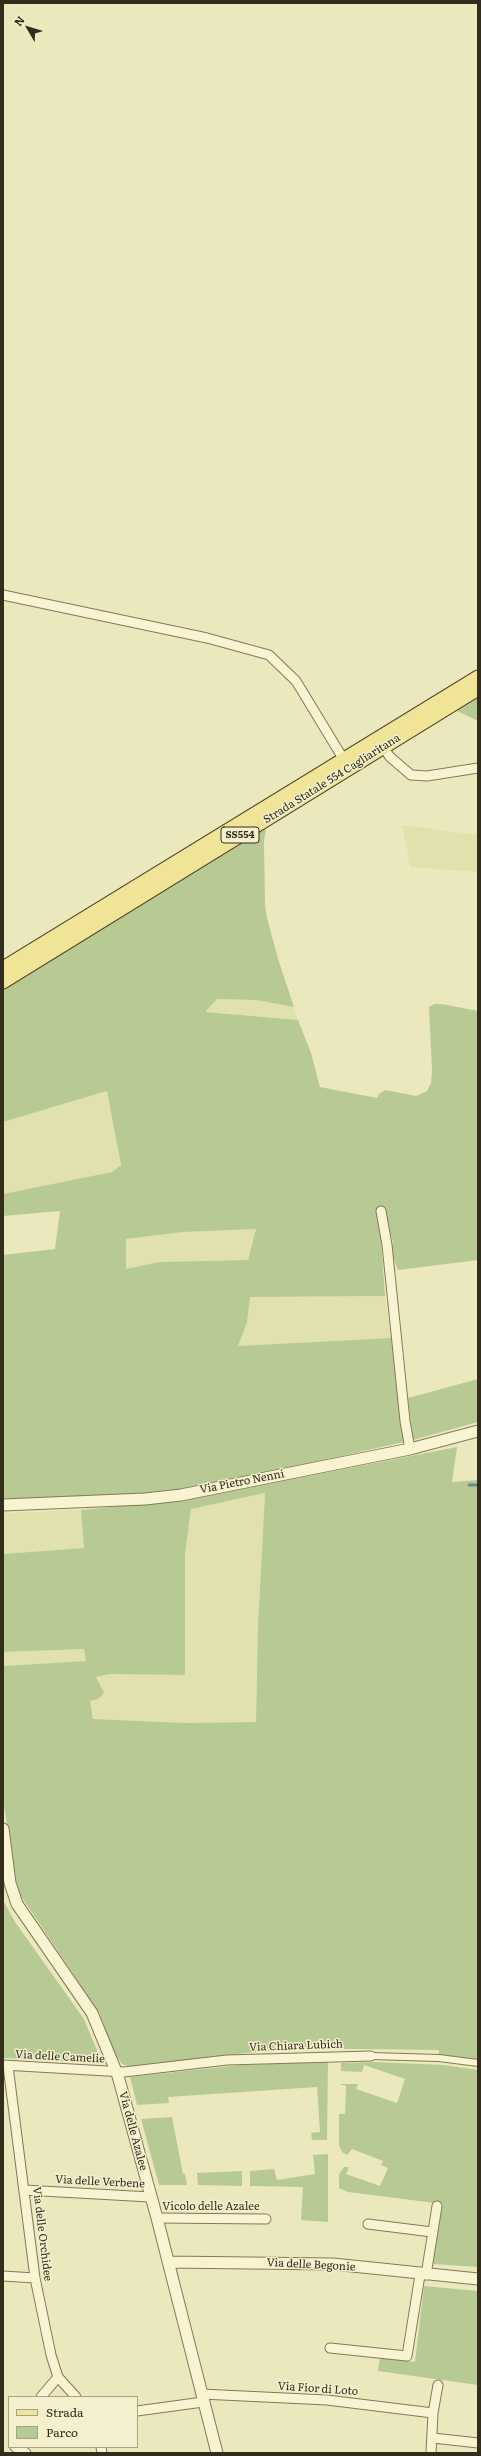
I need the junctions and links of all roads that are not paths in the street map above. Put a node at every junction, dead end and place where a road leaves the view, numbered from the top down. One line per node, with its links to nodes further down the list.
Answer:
1 (3, 595): 5 (street)
2 (478, 677): 5 (main road, Strada Statale 554 Cagliaritana / SS554)
3 (478, 688): 4 (main road, Strada Statale 554 Cagliaritana / SS554)
4 (383, 747): 6 (street); 8 (main road, Strada Statale 554 Cagliaritana / SS554)
5 (344, 760): 7 (main road, Strada Statale 554 Cagliaritana / SS554)
6 (478, 768)
7 (3, 968)
8 (3, 982)
9 (381, 1211): 11 (street)
10 (478, 1431): 11 (street, Via Pietro Nenni)
11 (410, 1449): 12 (street, Via Pietro Nenni)
12 (3, 1504)
13 (3, 1829): 17 (street, Via delle Azalee)
14 (371, 2056): 15 (street, Via Chiara Lubich); 17 (street, Via Chiara Lubich)
15 (478, 2063)
16 (6, 2065): 17 (street, Via delle Camelie); 18 (street, Via delle Orchidee)
17 (116, 2072): 19 (street, Via delle Azalee)
18 (24, 2190): 19 (street, Via delle Verbene); 28 (street, Via delle Orchidee)
19 (150, 2197): 21 (street, Via delle Azalee)
20 (437, 2206): 24 (street)
21 (157, 2218): 22 (street, Vicolo delle Azalee); 25 (street, Via delle Azalee)
22 (266, 2219)
23 (368, 2224): 24 (street)
24 (432, 2232): 26 (street)
25 (168, 2262): 26 (street, Via delle Begonie); 35 (street, Via delle Azalee)
26 (423, 2275): 29 (street, Via delle Begonie); 30 (street)
27 (3, 2276): 28 (street)
28 (35, 2278): 31 (street, Via delle Orchidee)
29 (478, 2279)
30 (330, 2348)
31 (58, 2377): 33 (street); 34 (street, Via delle Orchidee)
32 (438, 2385): 37 (street)
33 (42, 2396)
34 (75, 2396)
35 (202, 2398): 36 (street); 37 (street, Via Fior di Loto); 42 (street, Via delle Azalee)
36 (138, 2411)
37 (433, 2413): 38 (street)
38 (433, 2438): 39 (street); 43 (street)
39 (478, 2443)
40 (17, 2448): 41 (street)
41 (26, 2453)
42 (217, 2453)
43 (431, 2453)

